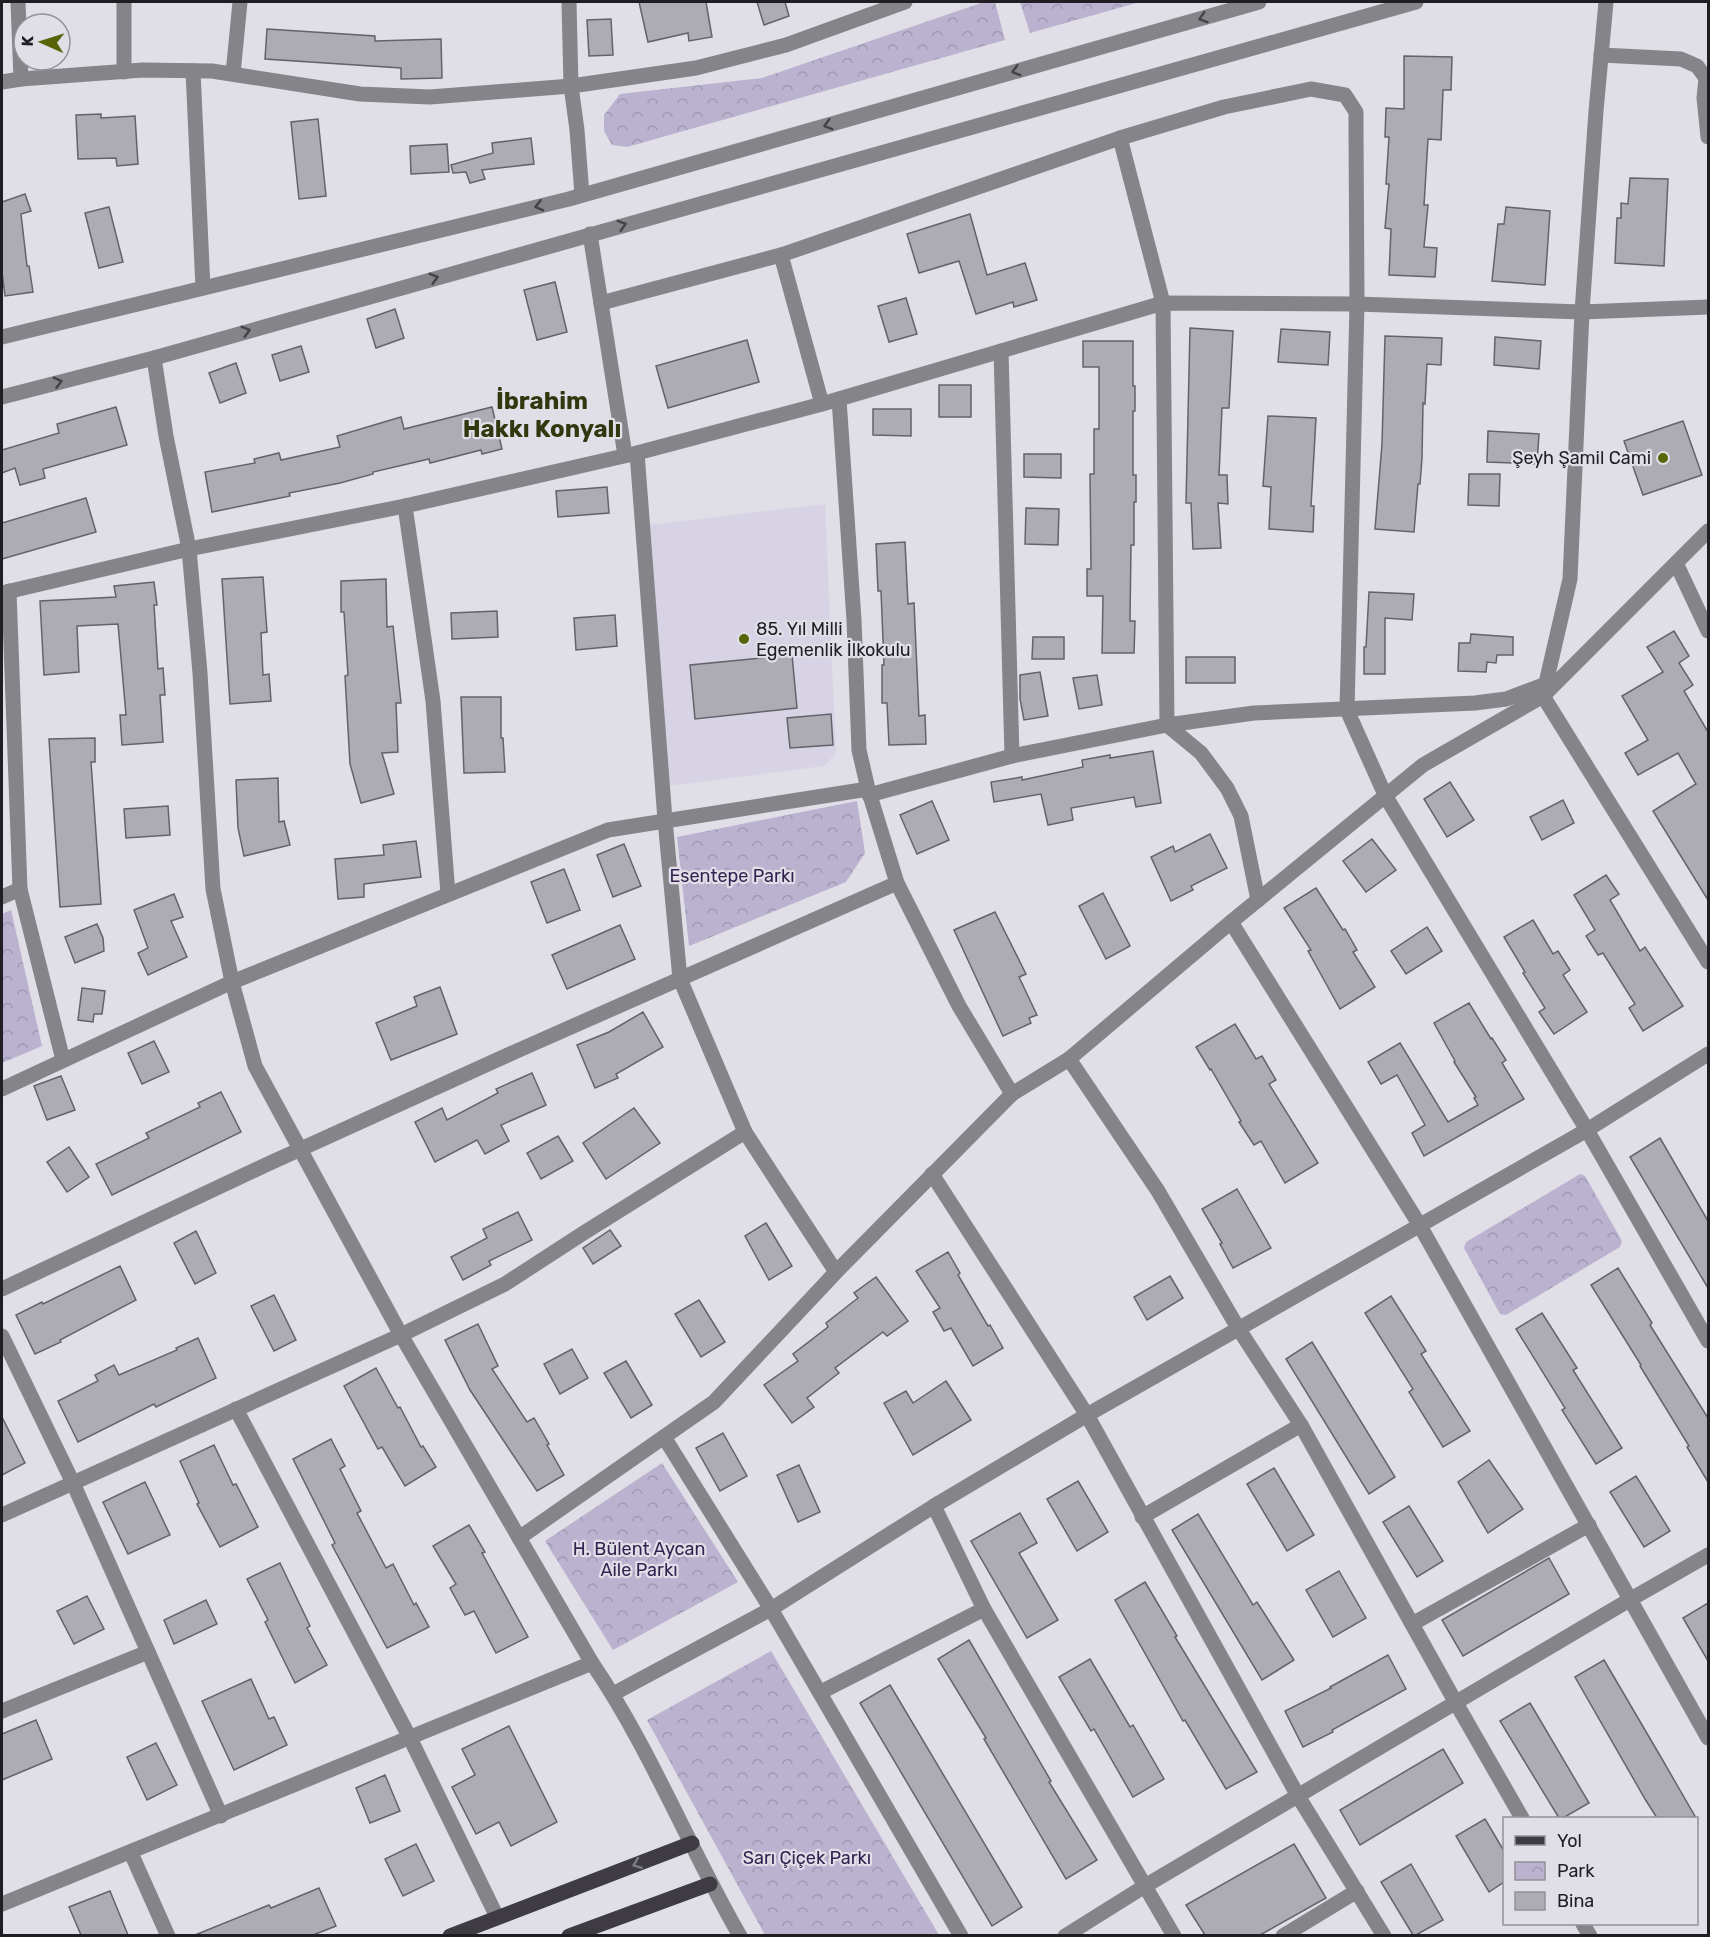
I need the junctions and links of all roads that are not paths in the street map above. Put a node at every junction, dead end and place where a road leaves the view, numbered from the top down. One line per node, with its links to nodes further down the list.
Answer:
1 (18, 2): 14 (street)
2 (124, 2): 11 (street)
3 (240, 2): 12 (street)
4 (569, 2): 16 (street)
5 (904, 2): 16 (street)
6 (1259, 2): 19 (street, one-way to 19)
7 (1416, 2): 20 (street, one-way to 7)
8 (1606, 2): 9 (street)
9 (1601, 55): 13 (street); 27 (street)
10 (193, 71): 11 (street); 12 (street); 22 (street)
11 (124, 72): 14 (street)
12 (233, 74): 16 (street)
13 (1707, 77): 17 (street)
14 (21, 79): 15 (street)
15 (2, 82)
16 (571, 86): 19 (street)
17 (1708, 136)
18 (1120, 138): 21 (street); 24 (street); 25 (street)
19 (582, 195): 22 (street, one-way to 22)
20 (590, 234): 23 (street); 30 (street, one-way to 20)
21 (781, 255): 23 (street); 33 (street)
22 (203, 288): 28 (street)
23 (601, 303): 34 (street)
24 (1162, 303): 25 (street); 29 (street); 43 (street)
25 (1357, 304): 27 (street); 42 (street)
26 (1708, 307): 27 (street)
27 (1582, 312): 41 (street)
28 (2, 338)
29 (1001, 351): 32 (street); 44 (street)
30 (154, 358): 31 (street, one-way to 30); 37 (street)
31 (2, 397)
32 (839, 399): 33 (street); 45 (street)
33 (822, 404): 34 (street)
34 (631, 454): 35 (street); 47 (street)
35 (405, 506): 37 (street); 50 (street)
36 (1708, 531): 38 (street)
37 (189, 549): 39 (street); 56 (street)
38 (1676, 563): 40 (street); 41 (street)
39 (5, 592): 49 (street)
40 (1708, 631)
41 (1545, 690): 42 (street); 46 (street); 54 (street)
42 (1347, 710): 43 (street); 46 (street)
43 (1167, 725): 44 (street); 52 (street)
44 (1012, 756): 45 (street)
45 (869, 792): 47 (street); 48 (street)
46 (1386, 797): 52 (street); 62 (street)
47 (665, 820): 50 (street); 55 (street)
48 (897, 883): 55 (street); 61 (street)
49 (20, 889): 51 (street); 59 (street)
50 (448, 894): 56 (street)
51 (2, 897)
52 (1258, 900): 53 (street)
53 (1231, 922): 58 (street); 66 (street)
54 (1708, 962)
55 (680, 979): 63 (street); 64 (street)
56 (232, 982): 59 (street); 64 (street)
57 (1708, 1054): 62 (street)
58 (1069, 1059): 61 (street); 69 (street)
59 (63, 1060): 60 (street)
60 (2, 1089)
61 (1012, 1094): 65 (street)
62 (1587, 1130): 66 (street); 72 (street)
63 (745, 1132): 67 (street); 70 (street)
64 (301, 1149): 68 (street); 70 (street)
65 (932, 1174): 67 (street); 74 (street)
66 (1419, 1224): 69 (street); 81 (street)
67 (836, 1272): 76 (street)
68 (2, 1289)
69 (1238, 1328): 74 (street); 75 (street)
70 (401, 1335): 73 (street); 82 (street)
71 (2, 1336): 77 (street)
72 (1708, 1341)
73 (236, 1410): 77 (street); 94 (street)
74 (1087, 1415): 78 (street); 80 (street)
75 (1301, 1425): 80 (street); 87 (street)
76 (664, 1437): 82 (street); 85 (street)
77 (73, 1483): 79 (street); 88 (street)
78 (933, 1506): 85 (street); 86 (street)
79 (2, 1515)
80 (1142, 1517): 96 (street)
81 (1589, 1525): 84 (street); 87 (street)
82 (519, 1538): 89 (street)
83 (1708, 1555): 84 (street)
84 (1631, 1599): 92 (street); 95 (street)
85 (771, 1609): 90 (street); 91 (street)
86 (984, 1609): 90 (street); 102 (street)
87 (1412, 1624): 92 (street)
88 (148, 1652): 93 (street); 97 (street)
89 (592, 1663): 91 (street); 94 (street)
90 (821, 1692): 110 (street)
91 (614, 1694): 99 (street)
92 (1456, 1703): 96 (street); 98 (street)
93 (2, 1711)
94 (410, 1738): 97 (street); 105 (street)
95 (1708, 1738)
96 (1298, 1796): 102 (street); 103 (street)
97 (221, 1816): 100 (street)
98 (1521, 1817)
99 (692, 1843): 101 (street); 105 (main road, one-way to 105)
100 (131, 1853): 104 (street); 106 (street)
101 (710, 1884): 108 (main road); 109 (street)
102 (1145, 1886): 111 (street); 112 (street)
103 (1357, 1891): 113 (street); 114 (street)
104 (2, 1905)
105 (497, 1917): 107 (main road)
106 (168, 1935)
107 (450, 1935)
108 (569, 1935)
109 (740, 1935)
110 (961, 1935)
111 (1065, 1935)
112 (1174, 1935)
113 (1283, 1935)
114 (1384, 1935)

